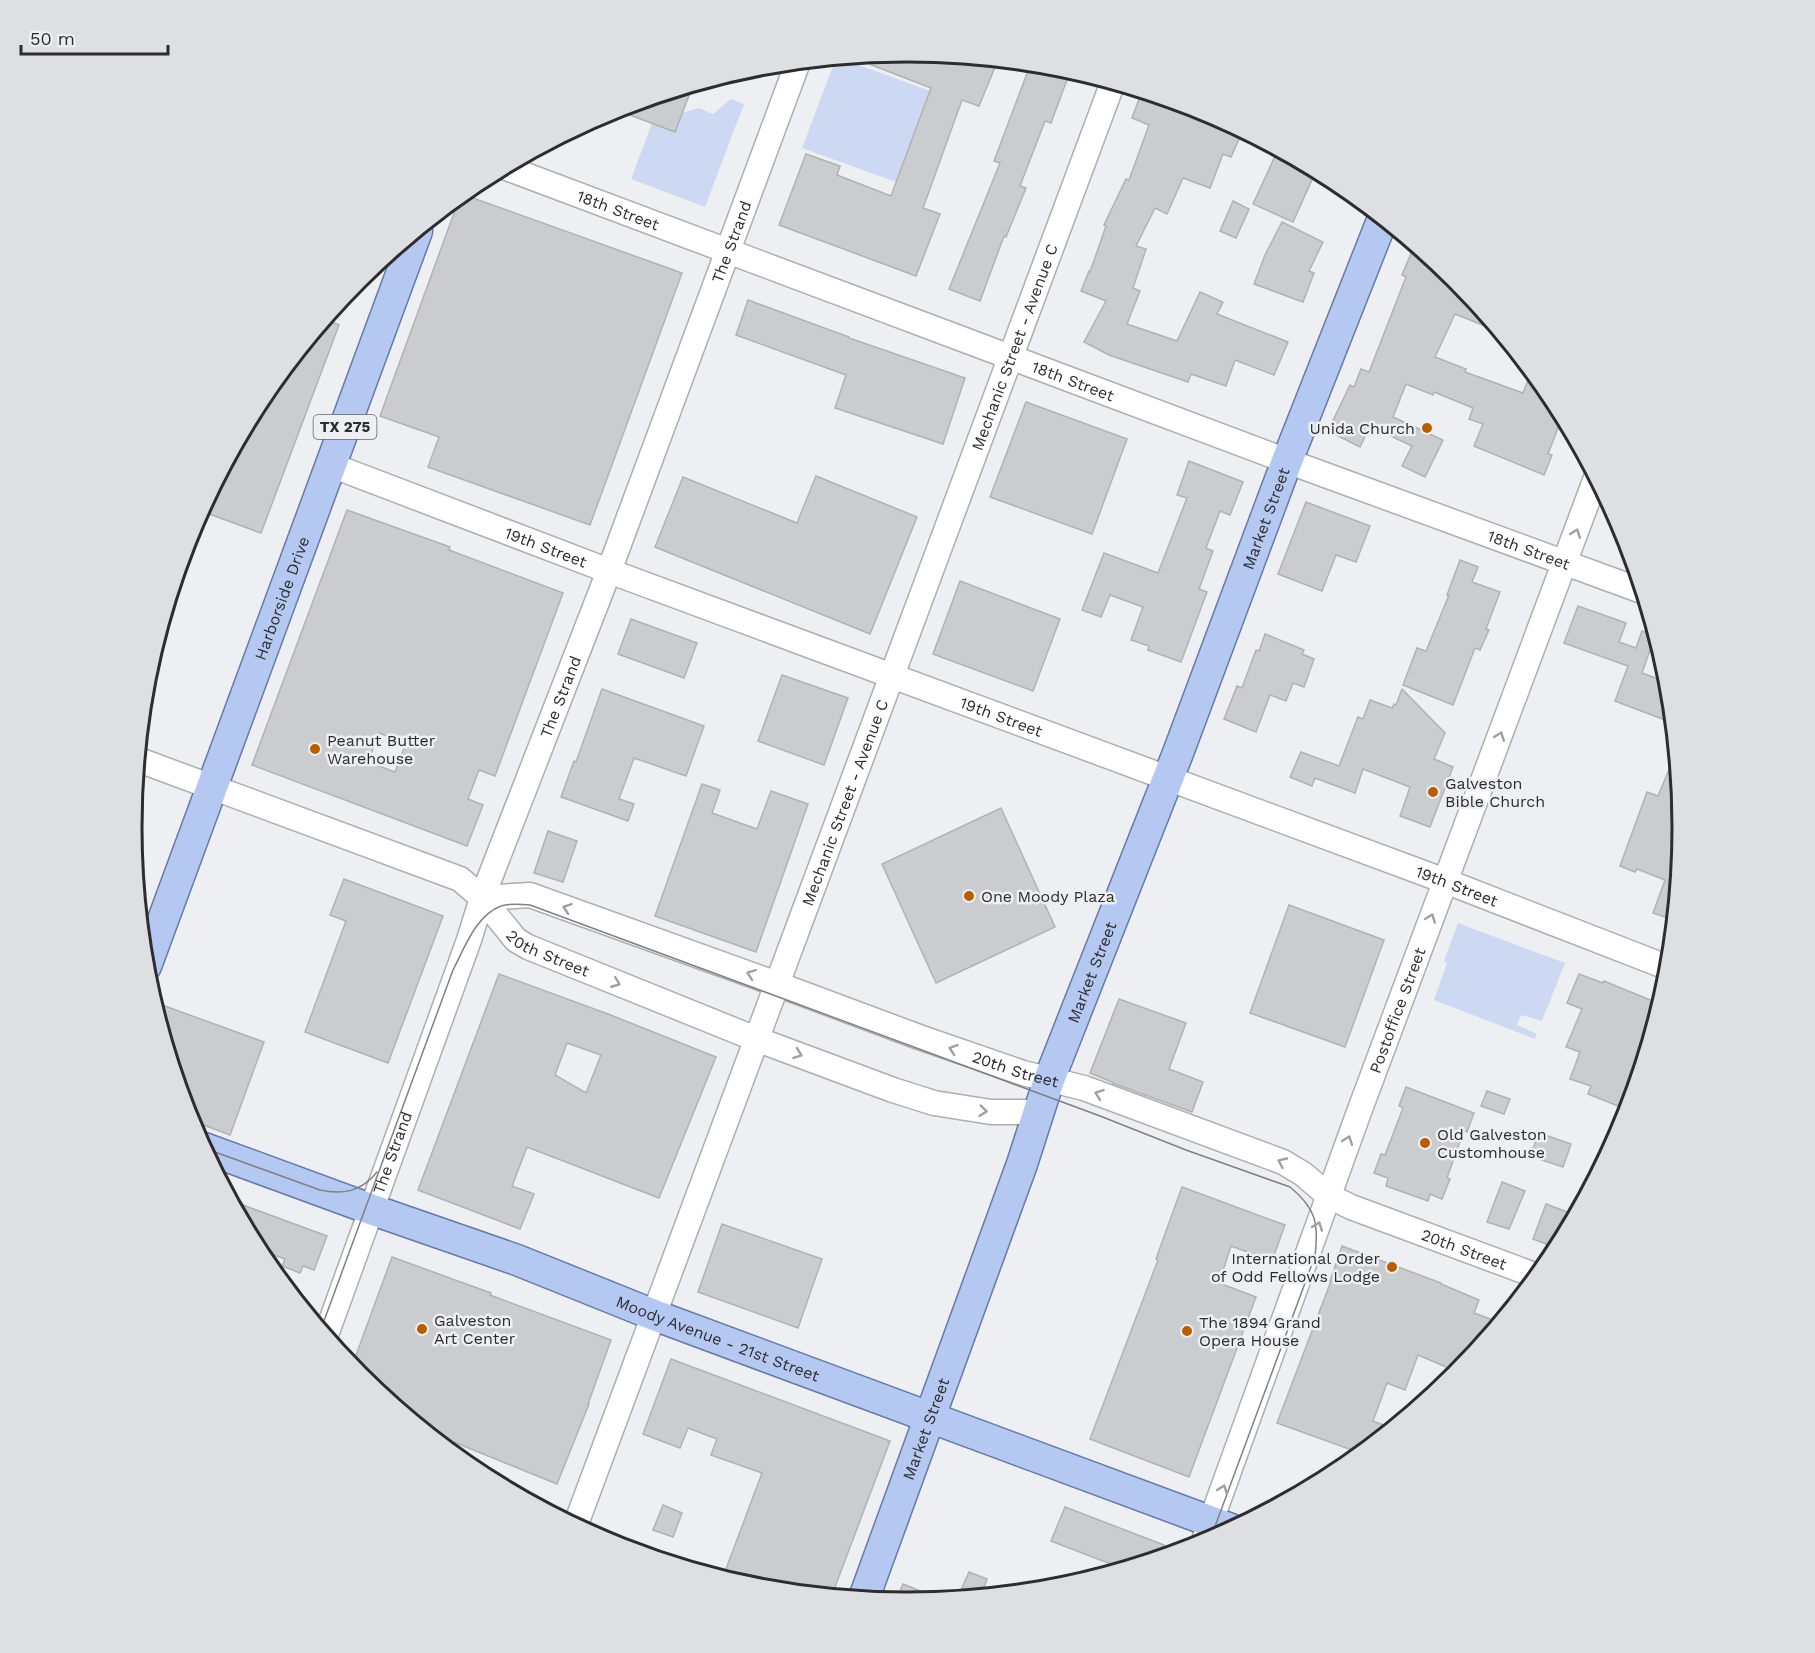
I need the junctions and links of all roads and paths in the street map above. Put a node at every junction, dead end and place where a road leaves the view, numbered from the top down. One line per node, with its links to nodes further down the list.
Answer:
1 (795, 70): 6 (street, The Strand)
2 (1110, 90): 7 (street, Mechanic Street - Avenue C)
3 (514, 171): 6 (street, 18th Street)
4 (1380, 226): 8 (main road, Market Street)
5 (412, 243): 9 (main road, Harborside Drive / TX 275)
6 (728, 251): 7 (street, 18th Street); 12 (street, The Strand)
7 (1011, 356): 8 (street, 18th Street); 14 (street, Mechanic Street - Avenue C)
8 (1287, 461): 11 (street, 18th Street); 16 (main road, Market Street)
9 (332, 465): 12 (street, 19th Street); 17 (main road, Harborside Drive / TX 275)
10 (1593, 486): 11 (street, Postoffice Street, one-way to 10)
11 (1564, 563): 13 (street, 18th Street); 18 (street, Postoffice Street, one-way to 11)
12 (609, 571): 14 (street, 19th Street); 19 (street, The Strand)
13 (1634, 588)
14 (892, 675): 16 (street, 19th Street); 22 (street, Mechanic Street - Avenue C)
15 (145, 763): 17 (street, 20th Street)
16 (1167, 779): 18 (street, 19th Street); 24 (main road, Market Street)
17 (211, 788): 19 (street, 20th Street); 20 (main road, Harborside Drive / TX 275)
18 (1445, 881): 21 (street, 19th Street); 27 (street, Postoffice Street, one-way to 18)
19 (482, 898): 22 (street, 20th Street, one-way to 19); 23 (street, 20th Street, one-way to 23); 28 (street, The Strand)
20 (153, 948)
21 (1660, 964)
22 (777, 984): 23 (street, Mechanic Street - Avenue C); 24 (street, 20th Street, one-way to 22)
23 (756, 1039): 25 (street, 20th Street, one-way to 25); 30 (street, Mechanic Street - Avenue C)
24 (1049, 1080): 25 (main road, Market Street); 27 (street, 20th Street, one-way to 24)
25 (1040, 1112): 32 (main road, Market Street)
26 (215, 1152): 28 (main road, Moody Avenue - 21st Street)
27 (1329, 1196): 29 (street, 20th Street); 34 (street, Postoffice Street, one-way to 27)
28 (373, 1210): 30 (main road, Moody Avenue - 21st Street); 31 (street, The Strand)
29 (1528, 1273)
30 (654, 1315): 32 (main road, Moody Avenue - 21st Street); 33 (street, Mechanic Street - Avenue C)
31 (329, 1327)
32 (929, 1417): 35 (main road, Moody Avenue - 21st Street); 36 (main road, Market Street)
33 (579, 1517)
34 (1217, 1526)
35 (1210, 1529)
36 (867, 1590)

